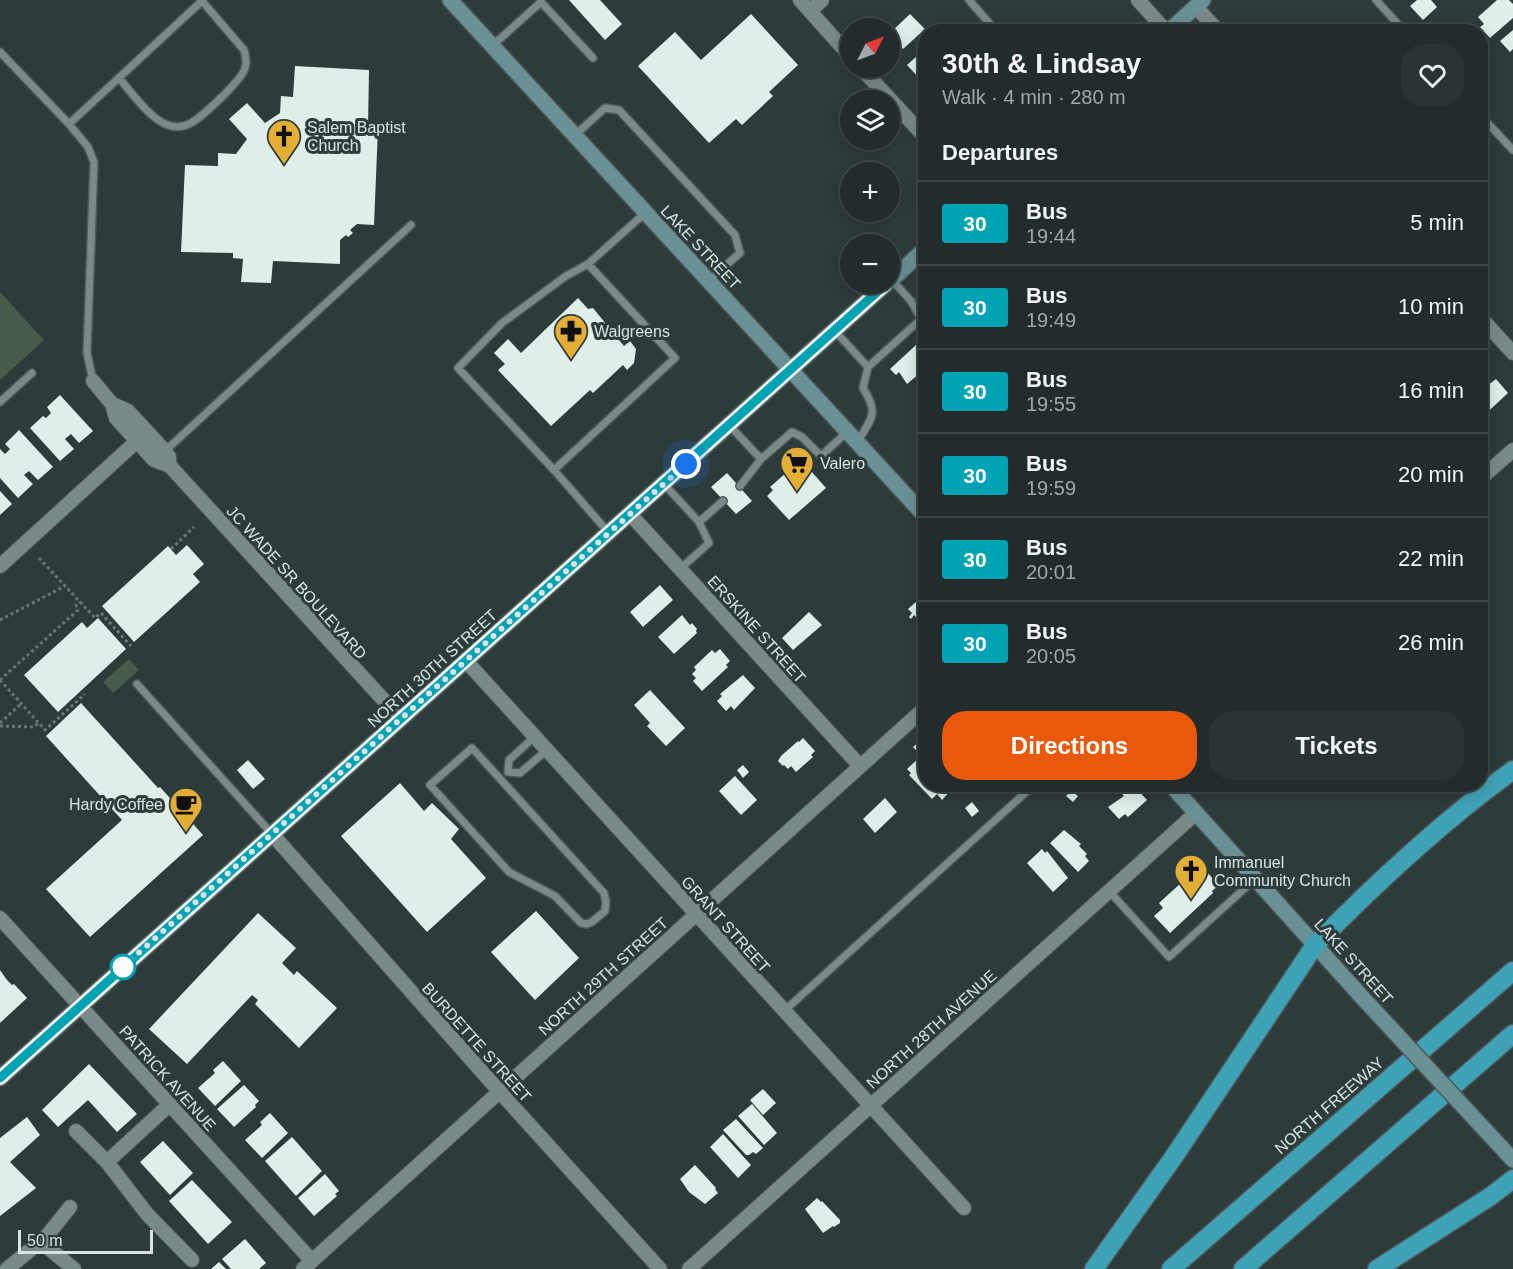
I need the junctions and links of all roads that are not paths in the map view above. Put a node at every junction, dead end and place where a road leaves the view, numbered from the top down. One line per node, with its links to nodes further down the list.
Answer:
1 (203, 0): 19 (lane); 19 (lane)
2 (450, 0): 16 (main road, LAKE STREET)
3 (800, 0): 9 (street)
4 (822, 0): 9 (street)
5 (969, 0): 10 (lane)
6 (1138, 0): 11 (street)
7 (1376, 0): 14 (lane)
8 (1199, 3): 12 (main road); 13 (street)
9 (810, 11): 15 (street)
10 (990, 24)
11 (1160, 24)
12 (1176, 24)
13 (1213, 24)
14 (1398, 24)
15 (840, 45)
16 (492, 46): 18 (lane); 24 (main road, LAKE STREET)
17 (0, 52): 22 (lane)
18 (593, 58)
19 (119, 78): 22 (lane)
20 (870, 78): 23 (street)
21 (1488, 123): 25 (lane)
22 (69, 124): 42 (lane)
23 (918, 129)
24 (574, 136): 26 (main road, LAKE STREET); 31 (lane)
25 (1513, 150)
26 (645, 213): 29 (lane); 31 (main road, LAKE STREET)
27 (411, 225): 49 (lane)
28 (918, 255): 30 (main road, NORTH 30TH STREET)
29 (588, 264): 52 (lane); 52 (lane)
30 (900, 271)
31 (708, 281): 40 (main road, LAKE STREET)
32 (900, 291): 34 (lane)
33 (875, 294): 37 (main road, NORTH 30TH STREET)
34 (918, 314)
35 (918, 322): 39 (lane)
36 (1488, 326): 38 (street)
37 (835, 330): 39 (lane); 40 (main road, NORTH 30TH STREET)
38 (1513, 353)
39 (868, 367): 46 (lane)
40 (790, 370): 45 (main road, NORTH 30TH STREET); 46 (main road, LAKE STREET)
41 (32, 373): 43 (lane)
42 (93, 381): 44 (street, JC WADE SR BOULEVARD)
43 (0, 402)
44 (112, 404): 47 (street, JC WADE SR BOULEVARD); 49 (street, JC WADE SR BOULEVARD)
45 (729, 425): 50 (lane); 54 (main road, NORTH 30TH STREET)
46 (852, 438): 50 (lane); 57 (main road, LAKE STREET)
47 (137, 441): 51 (street, JC WADE SR BOULEVARD); 61 (street)
48 (1513, 450): 53 (street)
49 (165, 451): 51 (street, JC WADE SR BOULEVARD)
50 (761, 459): 55 (lane)
51 (170, 466): 66 (street, JC WADE SR BOULEVARD)
52 (554, 470): 60 (lane)
53 (1488, 472)
54 (664, 484): 58 (main road, NORTH 30TH STREET); 59 (lane)
55 (740, 486)
56 (723, 501): 59 (lane)
57 (918, 508)
58 (630, 514): 60 (main road, NORTH 30TH STREET); 62 (street, ERSKINE STREET)
59 (699, 522): 62 (lane)
60 (609, 533): 63 (main road, NORTH 30TH STREET)
61 (0, 566)
62 (680, 569): 69 (street, ERSKINE STREET)
63 (466, 661): 66 (main road, NORTH 30TH STREET); 67 (street, GRANT STREET)
64 (137, 684): 78 (lane)
65 (918, 714): 69 (street, NORTH 29TH STREET)
66 (401, 719): 78 (main road, NORTH 30TH STREET)
67 (534, 737): 68 (street, GRANT STREET); 71 (lane)
68 (547, 750): 71 (lane); 81 (street, GRANT STREET)
69 (860, 766): 81 (street, NORTH 29TH STREET)
70 (1513, 770): 73 (highway)
71 (508, 772): 72 (lane)
72 (501, 780): 72 (lane)
73 (1488, 789)
74 (1026, 792): 86 (lane)
75 (1177, 792): 77 (main road, LAKE STREET)
76 (1484, 792): 83 (highway)
77 (1196, 813): 79 (main road, LAKE STREET); 80 (street, NORTH 28TH AVENUE)
78 (272, 834): 85 (main road, NORTH 30TH STREET); 89 (street, BURDETTE STREET)
79 (1255, 879): 80 (lane); 83 (main road, LAKE STREET)
80 (1109, 891): 91 (street, NORTH 28TH AVENUE)
81 (696, 915): 86 (street, GRANT STREET); 89 (street, NORTH 29TH STREET)
82 (0, 918): 85 (street, PATRICK AVENUE)
83 (1315, 945): 93 (main road, LAKE STREET, bridge); 105 (highway)
84 (1513, 971): 106 (highway, NORTH FREEWAY)
85 (80, 1005): 88 (main road, NORTH 30TH STREET); 90 (street, PATRICK AVENUE)
86 (783, 1012): 91 (street, GRANT STREET)
87 (1513, 1034): 107 (highway)
88 (0, 1078)
89 (499, 1091): 100 (street, NORTH 29TH STREET); 103 (street, BURDETTE STREET)
90 (170, 1105): 94 (street); 100 (street, PATRICK AVENUE)
91 (869, 1107): 97 (street, GRANT STREET); 104 (street, NORTH 28TH AVENUE)
92 (76, 1131): 94 (street)
93 (1513, 1160)
94 (107, 1162): 99 (street)
95 (1513, 1179): 108 (highway)
96 (70, 1206): 98 (street)
97 (964, 1208)
98 (41, 1242): 101 (street); 102 (street)
99 (192, 1260)
100 (307, 1265)
101 (7, 1269)
102 (74, 1269)
103 (660, 1269)
104 (689, 1269)
105 (1094, 1269)
106 (1171, 1269)
107 (1243, 1269)
108 (1377, 1269)

